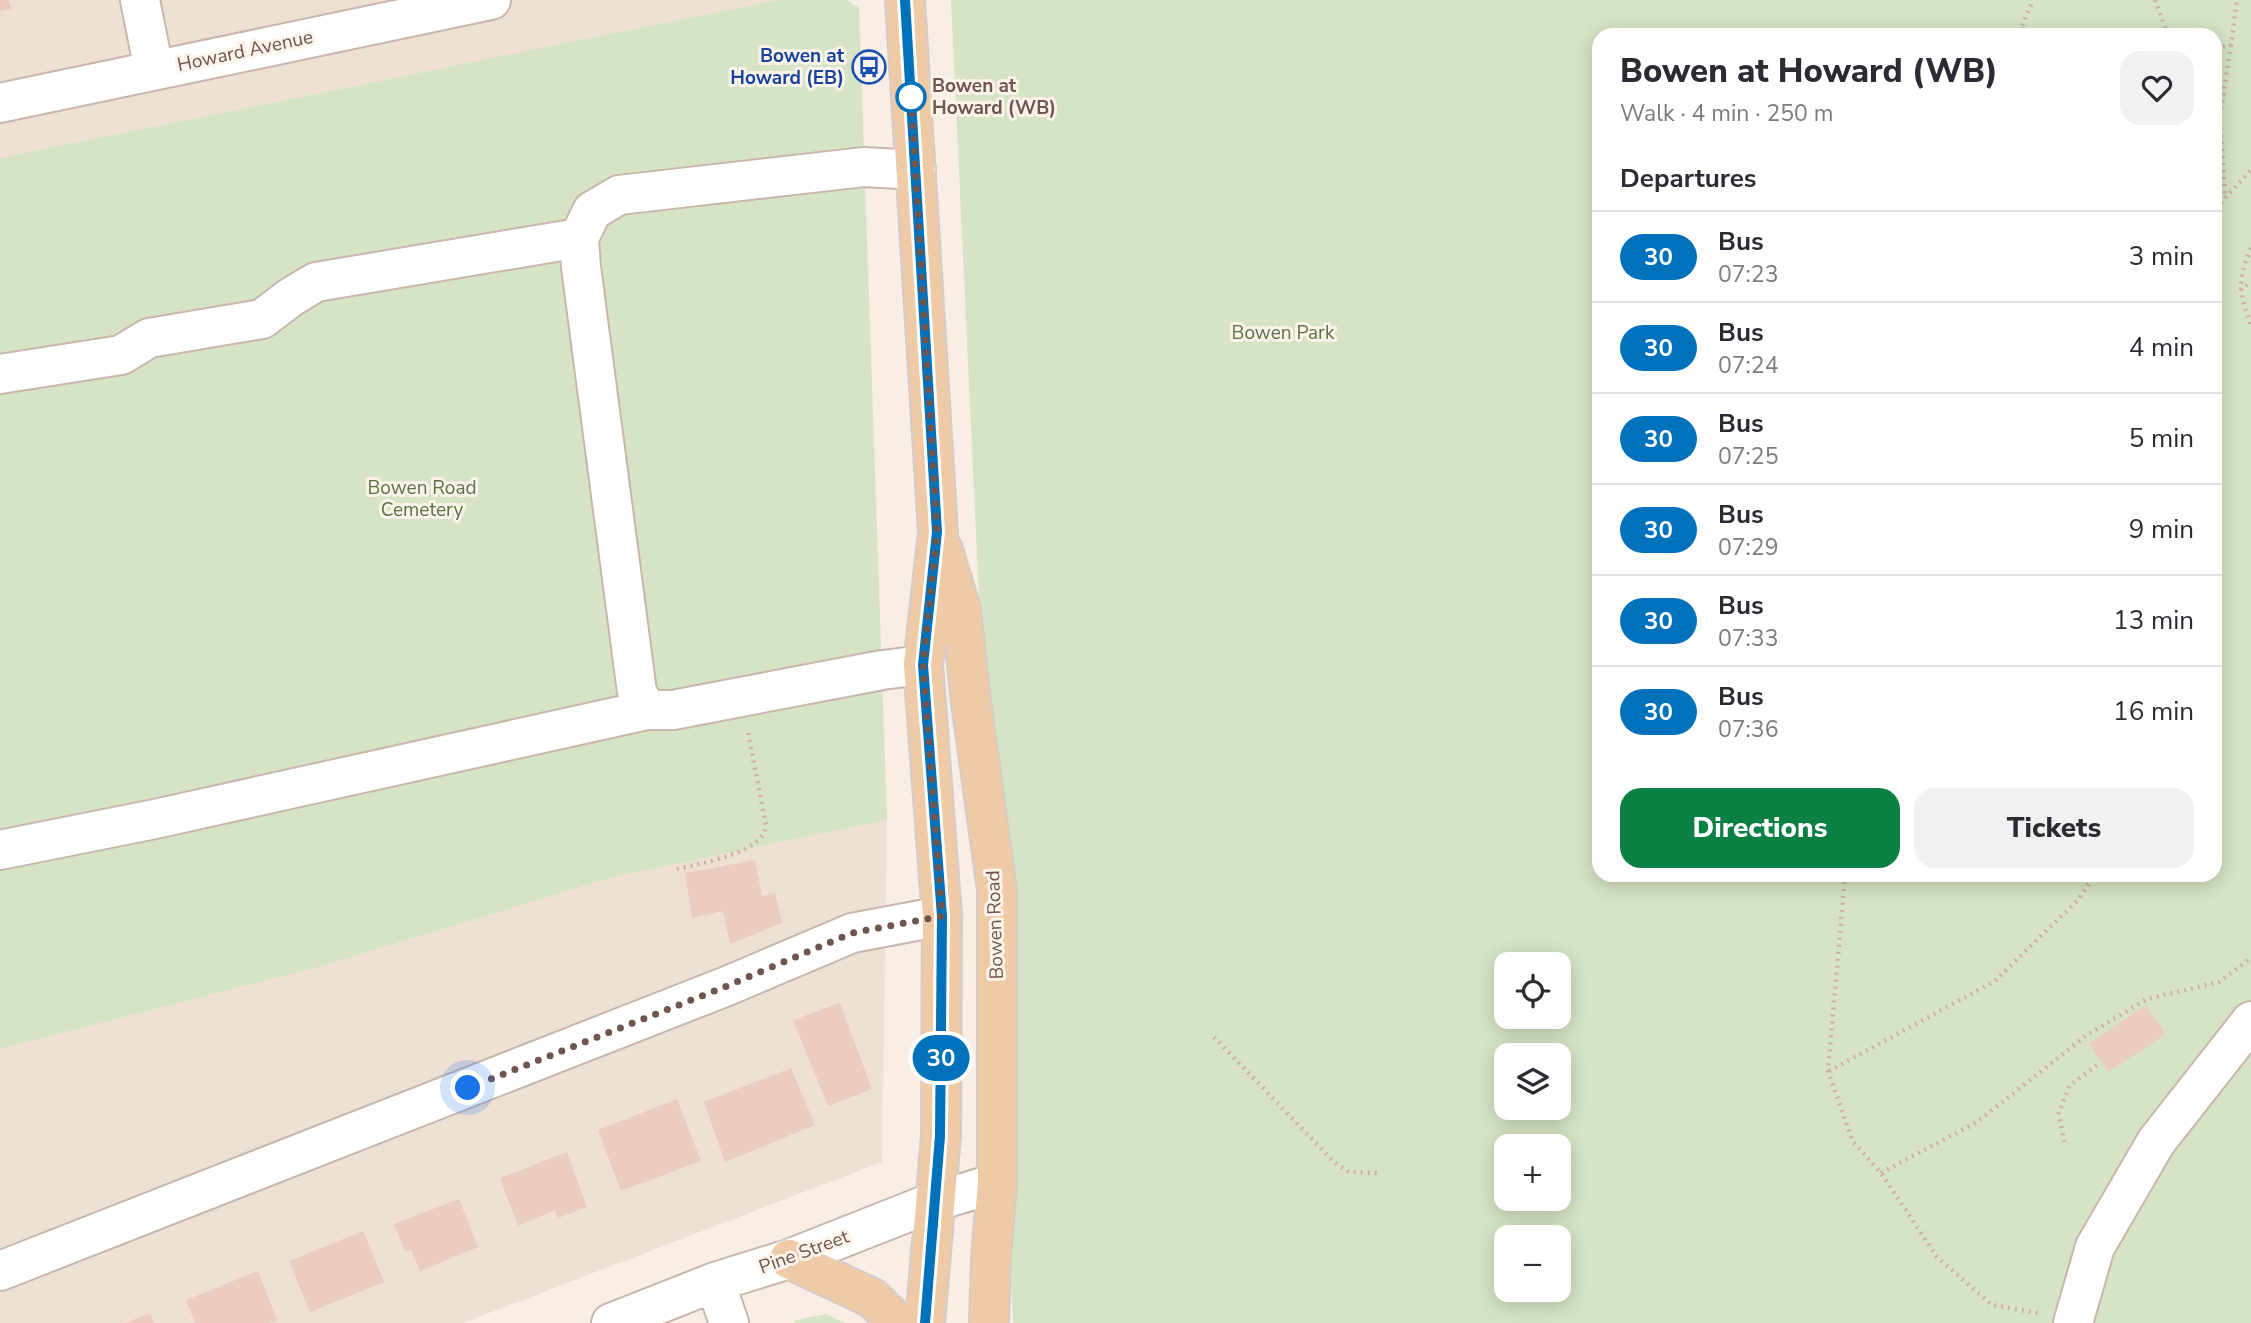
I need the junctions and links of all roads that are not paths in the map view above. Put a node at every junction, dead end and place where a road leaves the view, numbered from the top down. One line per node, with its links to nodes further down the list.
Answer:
1 (140, 0): 5 (street)
2 (491, 0): 4 (street, Howard Avenue)
3 (905, 0): 7 (main road, Bowen Road)
4 (414, 7): 5 (street, Howard Avenue)
5 (154, 70): 6 (street, Howard Avenue)
6 (0, 103)
7 (916, 170): 8 (street); 10 (main road, Bowen Road)
8 (579, 239): 9 (street); 12 (street)
9 (0, 374)
10 (937, 532): 11 (main road, Bowen Road); 16 (main road, Bowen Road)
11 (923, 665): 12 (street); 14 (main road, Bowen Road)
12 (647, 710): 13 (street)
13 (0, 850)
14 (942, 916): 17 (main road, Bowen Road); 19 (street)
15 (2251, 1021): 21 (street)
16 (997, 1183): 17 (street, Pine Street); 26 (main road, Bowen Road)
17 (936, 1201): 18 (street, Pine Street); 25 (main road, Bowen Road)
18 (789, 1259): 20 (street, Pine Street); 24 (main road)
19 (0, 1271)
20 (715, 1282): 22 (street, Pine Street); 23 (street)
21 (2073, 1321)
22 (611, 1323)
23 (729, 1323)
24 (898, 1323)
25 (925, 1323)
26 (989, 1323)

